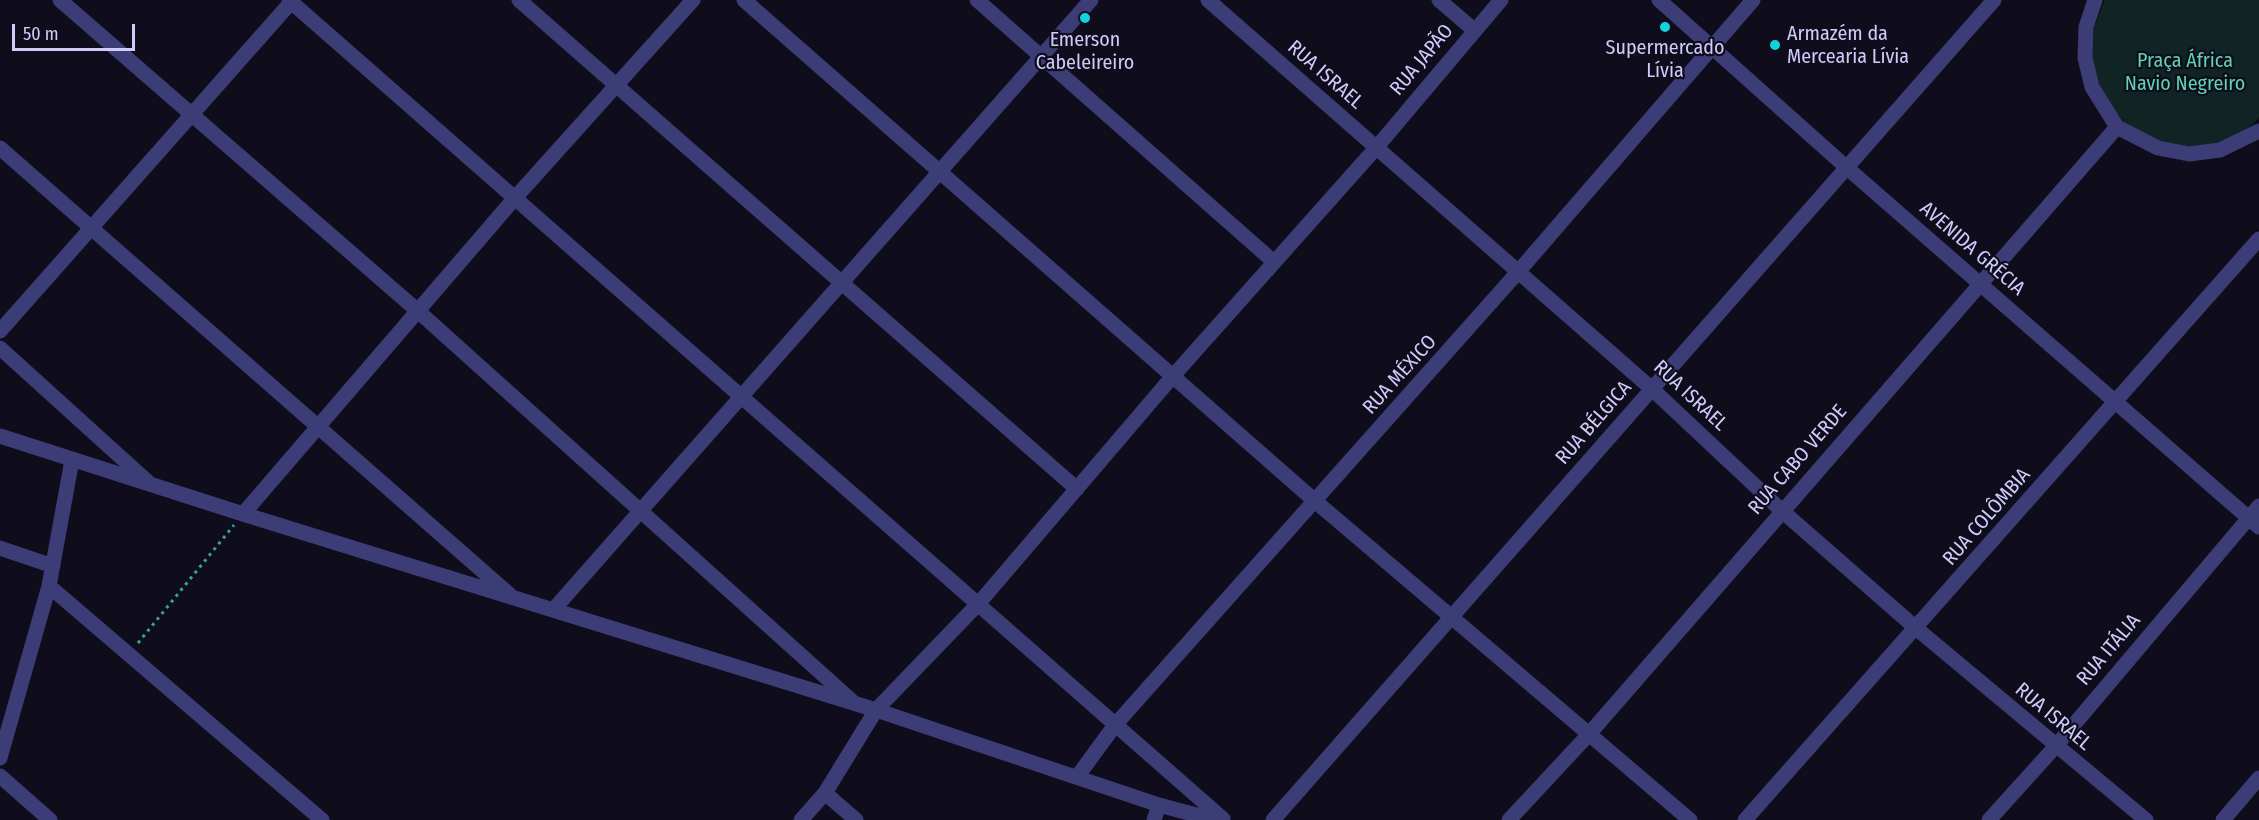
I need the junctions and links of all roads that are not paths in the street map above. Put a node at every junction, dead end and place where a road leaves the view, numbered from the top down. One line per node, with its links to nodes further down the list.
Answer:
1 (60, 0): 19 (street)
2 (519, 0): 18 (street)
3 (693, 0): 18 (street)
4 (744, 0): 25 (street)
5 (977, 0): 17 (street)
6 (1091, 0): 17 (street)
7 (1208, 0): 23 (street, RUA ISRAEL)
8 (1440, 0): 15 (street)
9 (1501, 0): 15 (street, RUA JAPÃO)
10 (1659, 0): 16 (street, AVENIDA GRÉCIA)
11 (1753, 0): 16 (street, RUA MÉXICO)
12 (1994, 0): 24 (street, RUA BÉLGICA)
13 (2095, 0): 20 (street)
14 (291, 1): 19 (street); 26 (street)
15 (1474, 30): 23 (street, RUA JAPÃO)
16 (1712, 46): 24 (street, AVENIDA GRÉCIA); 30 (street, RUA MÉXICO)
17 (1041, 56): 25 (street); 29 (street)
18 (617, 86): 26 (street); 31 (street)
19 (190, 114): 27 (street); 33 (street)
20 (2117, 127): 21 (street); 32 (street, RUA CABO VERDE)
21 (2259, 132)
22 (0, 148): 27 (street)
23 (1376, 148): 29 (street, RUA JAPÃO); 30 (street, RUA ISRAEL)
24 (1846, 167): 32 (street, AVENIDA GRÉCIA); 37 (street, RUA BÉLGICA)
25 (940, 171): 31 (street); 36 (street)
26 (514, 199): 33 (street); 38 (street)
27 (91, 228): 34 (street); 40 (street)
28 (2259, 240): 39 (street, RUA COLÔMBIA)
29 (1274, 261): 36 (street, RUA JAPÃO)
30 (1518, 273): 37 (street, RUA ISRAEL); 45 (street, RUA MÉXICO)
31 (844, 282): 38 (street); 44 (street)
32 (1980, 285): 39 (street, AVENIDA GRÉCIA); 48 (street, RUA CABO VERDE)
33 (419, 312): 40 (street); 47 (street)
34 (0, 331)
35 (0, 348): 43 (street)
36 (1173, 376): 44 (street, RUA JAPÃO); 45 (street)
37 (1652, 389): 48 (street, RUA ISRAEL); 57 (street, RUA BÉLGICA)
38 (743, 397): 47 (street); 55 (street)
39 (2115, 402): 50 (street, AVENIDA GRÉCIA); 58 (street, RUA COLÔMBIA)
40 (319, 425): 49 (street); 54 (street)
41 (0, 436): 42 (street)
42 (72, 460): 43 (street); 52 (street)
43 (150, 484): 49 (street)
44 (1077, 489): 55 (street, RUA JAPÃO)
45 (1316, 501): 57 (street); 61 (street, RUA MÉXICO)
46 (2259, 506): 50 (street, RUA ITÁLIA)
47 (641, 509): 56 (street); 59 (street)
48 (1781, 510): 58 (street, RUA ISRAEL); 62 (street, RUA CABO VERDE)
49 (243, 514): 54 (street)
50 (2254, 523): 63 (street, RUA ITÁLIA)
51 (0, 548): 52 (street)
52 (52, 566): 53 (street)
53 (49, 586): 64 (street); 71 (street)
54 (515, 599): 56 (street)
55 (979, 603): 60 (street, RUA JAPÃO); 61 (street)
56 (554, 609): 59 (street)
57 (1453, 618): 62 (street); 77 (street, RUA BÉLGICA)
58 (1917, 629): 63 (street, RUA ISRAEL); 80 (street, RUA COLÔMBIA)
59 (856, 704): 60 (street)
60 (876, 710): 66 (street); 68 (street, RUA JAPÃO)
61 (1115, 724): 66 (street, RUA MÉXICO); 76 (street)
62 (1590, 733): 78 (street, RUA CABO VERDE); 79 (street)
63 (2055, 747): 81 (street, RUA ITÁLIA); 82 (street, RUA ISRAEL)
64 (0, 758)
65 (0, 776): 70 (street)
66 (1077, 777): 69 (street)
67 (2259, 778): 83 (street)
68 (825, 793): 72 (street, RUA JAPÃO); 73 (street)
69 (1159, 805): 74 (street); 75 (street)
70 (50, 820)
71 (322, 820)
72 (801, 820)
73 (856, 820)
74 (1154, 820)
75 (1215, 820)
76 (1223, 820)
77 (1273, 820)
78 (1509, 820)
79 (1690, 820)
80 (1745, 820)
81 (1989, 820)
82 (2146, 820)
83 (2223, 820)

